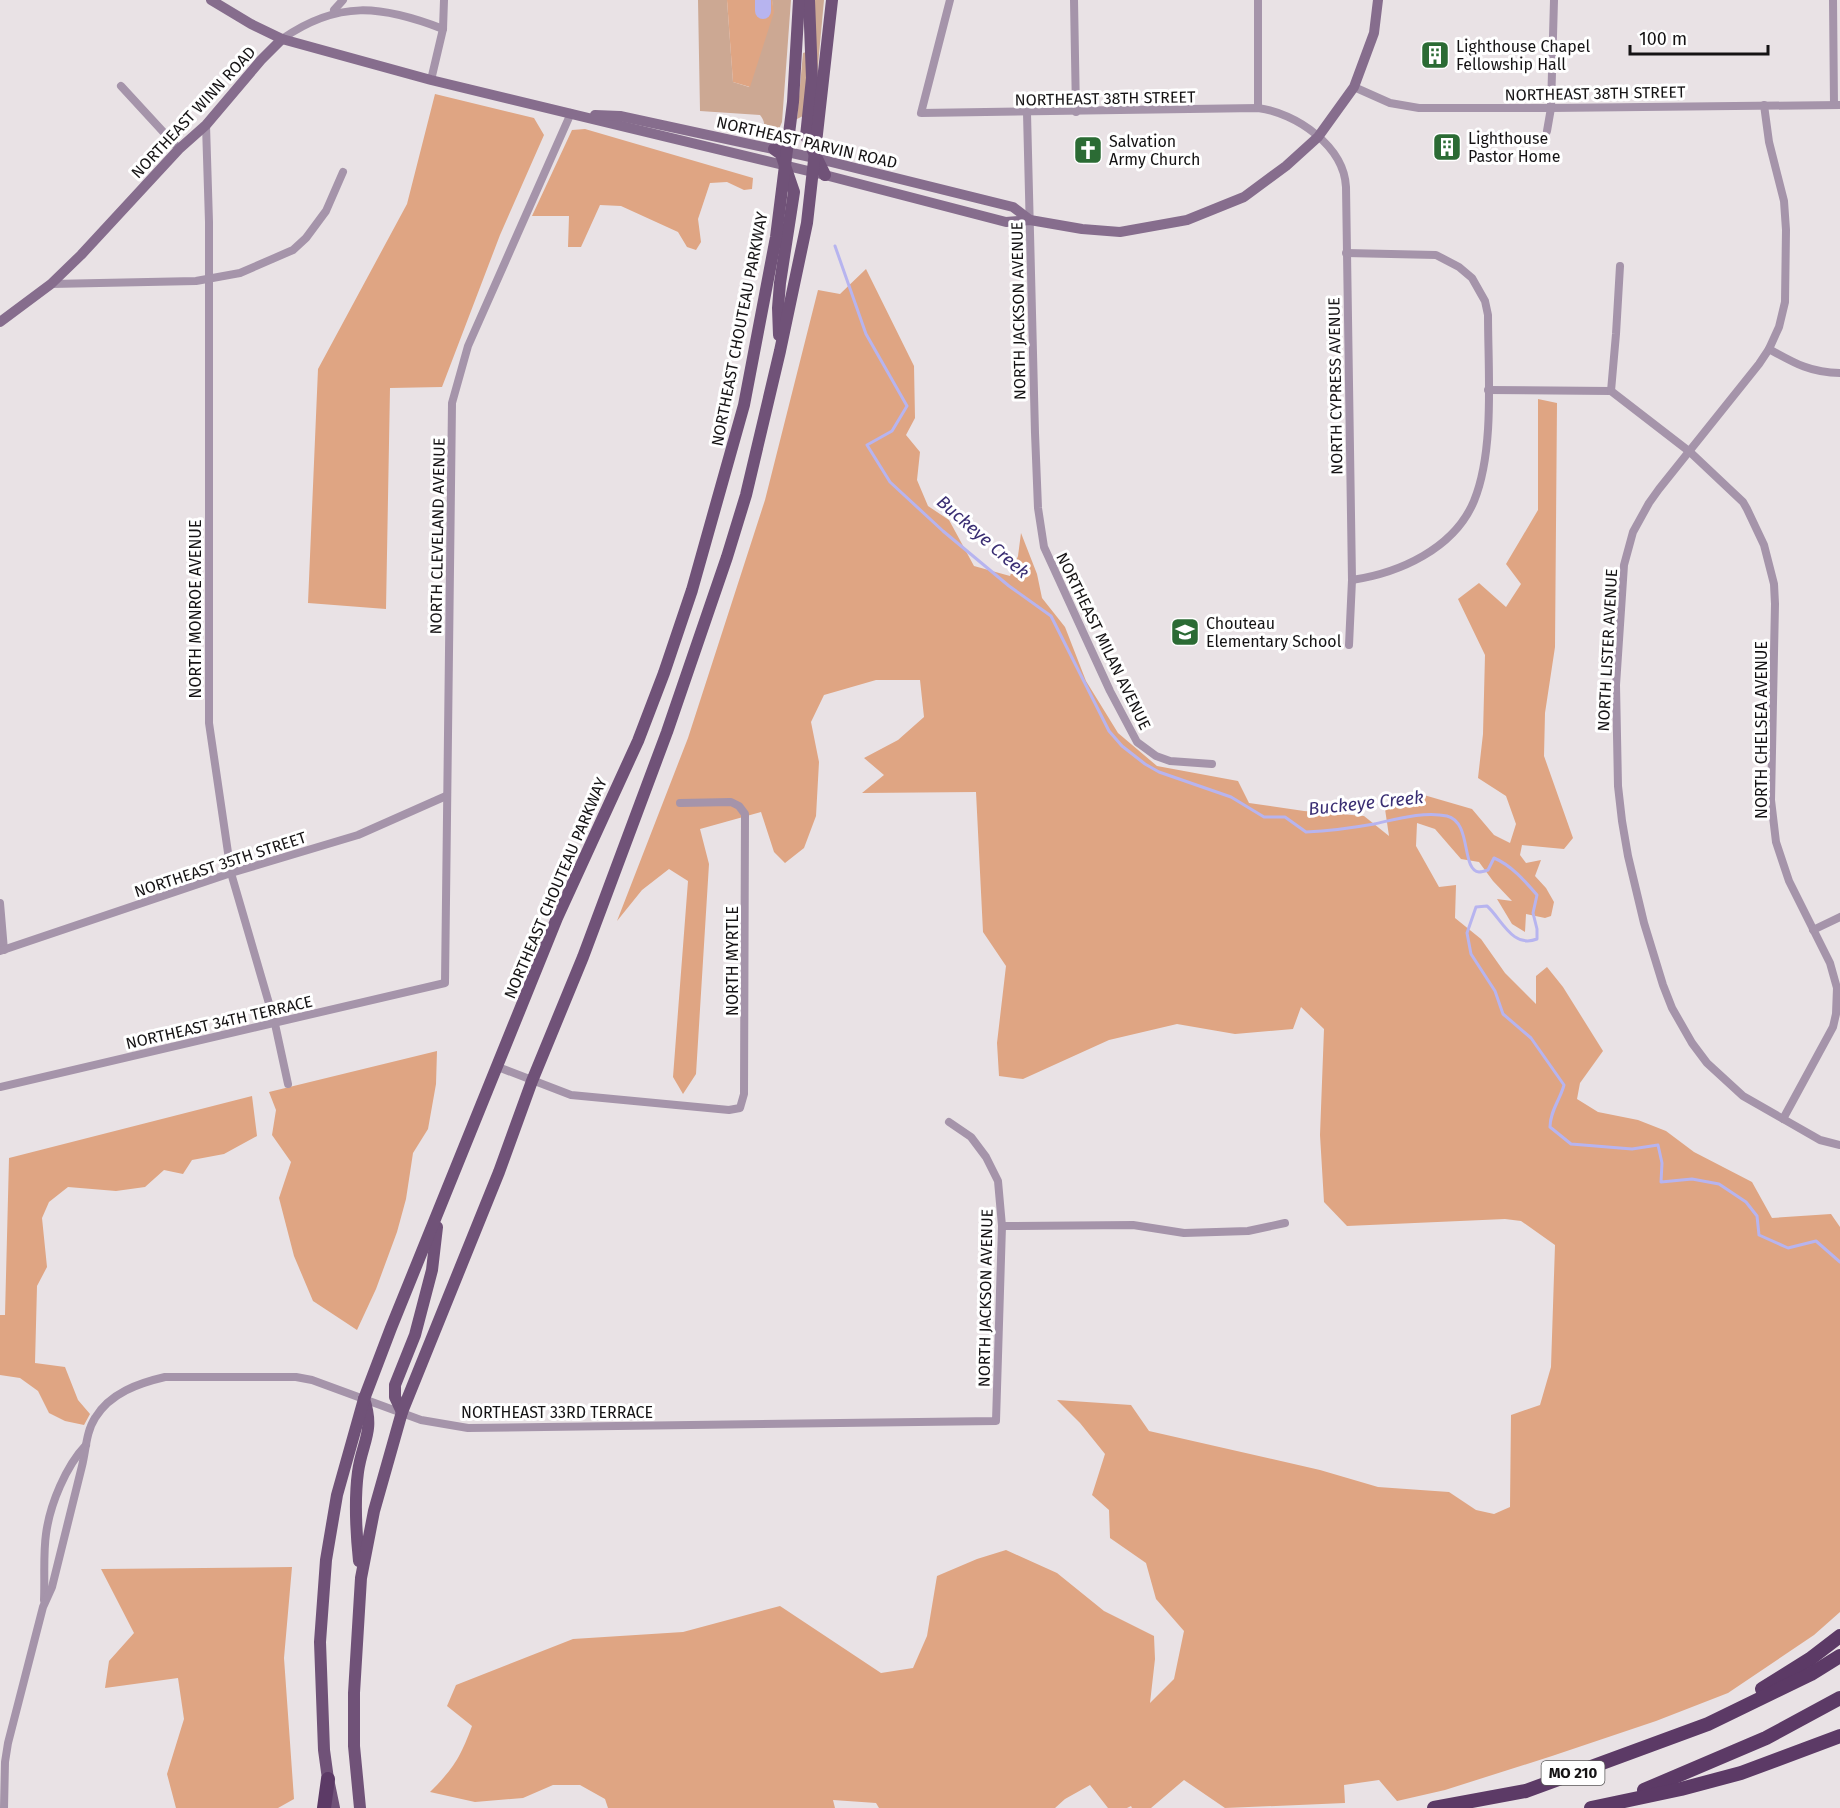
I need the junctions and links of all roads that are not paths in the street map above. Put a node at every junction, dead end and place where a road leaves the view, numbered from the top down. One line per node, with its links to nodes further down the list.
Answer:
1 (211, 0): 15 (main road, NORTHEAST PARVIN ROAD)
2 (343, 0): 13 (street)
3 (444, 0): 14 (street)
4 (799, 0): 31 (main road, NORTHEAST CHOUTEAU PARKWAY)
5 (809, 0): 32 (main road)
6 (832, 0): 32 (main road)
7 (950, 0): 25 (street, NORTHEAST 38TH STREET)
8 (1074, 0): 23 (street)
9 (1257, 0): 21 (street)
10 (1378, 0): 18 (main road, NORTHEAST PARVIN ROAD)
11 (1554, 0): 22 (street)
12 (1833, 0): 20 (street)
13 (333, 11): 14 (street, NORTHEAST WINN ROAD); 15 (street, NORTHEAST WINN ROAD)
14 (443, 29): 16 (street)
15 (282, 39): 16 (main road, NORTHEAST PARVIN ROAD); 26 (main road, NORTHEAST WINN ROAD)
16 (431, 80): 24 (main road, NORTHEAST PARVIN ROAD)
17 (121, 86): 29 (street)
18 (1354, 87): 22 (street, NORTHEAST 38TH STREET); 28 (main road, NORTHEAST PARVIN ROAD)
19 (1764, 105): 20 (street, NORTHEAST 38TH STREET); 22 (street, NORTHEAST 38TH STREET); 42 (street, NORTH LISTER AVENUE)
20 (1837, 105)
21 (1258, 108): 23 (street, NORTHEAST 38TH STREET); 28 (street, NORTHEAST 38TH STREET)
22 (1551, 108): 27 (street)
23 (1076, 112): 25 (street, NORTHEAST 38TH STREET)
24 (571, 113): 30 (main road, NORTHEAST PARVIN ROAD); 33 (main road, NORTHEAST PARVIN ROAD); 52 (street, NORTH CLEVELAND AVENUE)
25 (1027, 113): 36 (street, NORTH JACKSON AVENUE)
26 (206, 125): 29 (main road, NORTHEAST WINN ROAD); 39 (street, NORTH MONROE AVENUE)
27 (1547, 131)
28 (1318, 137): 36 (main road, NORTHEAST PARVIN ROAD); 37 (street, NORTH CYPRESS AVENUE)
29 (179, 149): 40 (main road, NORTHEAST WINN ROAD)
30 (774, 149): 31 (main road, NORTHEAST PARVIN ROAD); 33 (main road)
31 (787, 152): 32 (main road, NORTHEAST PARVIN ROAD); 33 (main road, NORTHEAST CHOUTEAU PARKWAY)
32 (815, 158): 35 (main road); 36 (main road, NORTHEAST PARVIN ROAD)
33 (785, 165): 35 (main road, NORTHEAST PARVIN ROAD); 43 (main road); 61 (main road, NORTHEAST CHOUTEAU PARKWAY)
34 (343, 172): 39 (street)
35 (819, 174): 36 (main road, NORTHEAST PARVIN ROAD); 43 (main road)
36 (1030, 220): 48 (street, NORTH JACKSON AVENUE)
37 (1346, 253): 45 (street); 49 (street, NORTH CYPRESS AVENUE)
38 (1620, 266): 46 (street)
39 (209, 280): 40 (street); 54 (street, NORTH MONROE AVENUE)
40 (51, 284): 41 (main road, NORTHEAST WINN ROAD)
41 (0, 321)
42 (1769, 349): 44 (street); 47 (street, NORTH LISTER AVENUE)
43 (780, 351): 62 (main road)
44 (1840, 374)
45 (1488, 390): 46 (street); 49 (street)
46 (1611, 391): 47 (street, NORTH CHELSEA AVENUE)
47 (1690, 452): 57 (street, NORTH CHELSEA AVENUE); 65 (street, NORTH LISTER AVENUE)
48 (1038, 508): 51 (street, NORTHEAST MILAN AVENUE)
49 (1352, 580): 50 (street, NORTH CYPRESS AVENUE)
50 (1349, 645)
51 (1212, 764)
52 (446, 796): 54 (street, NORTHEAST 35TH STREET); 59 (street, NORTH CLEVELAND AVENUE)
53 (681, 803): 62 (street, NORTH MYRTLE)
54 (231, 873): 58 (street, NORTHEAST 35TH STREET); 60 (street, NORTH MONROE AVENUE)
55 (0, 903): 58 (street)
56 (1840, 917): 57 (street)
57 (1814, 930): 65 (street, NORTH CHELSEA AVENUE)
58 (2, 951)
59 (445, 982): 60 (street, NORTHEAST 34TH TERRACE)
60 (275, 1024): 63 (street, NORTH MONROE AVENUE); 64 (street, NORTHEAST 34TH TERRACE)
61 (498, 1067): 62 (street); 68 (main road, NORTHEAST CHOUTEAU PARKWAY)
62 (532, 1081): 72 (main road)
63 (288, 1084)
64 (0, 1087)
65 (1783, 1119): 67 (street)
66 (949, 1122): 70 (street, NORTH JACKSON AVENUE)
67 (1840, 1145)
68 (439, 1211): 71 (main road, NORTHEAST CHOUTEAU PARKWAY); 72 (main road)
69 (1286, 1223): 70 (street)
70 (1002, 1226): 73 (street, NORTH JACKSON AVENUE)
71 (364, 1400): 72 (street, NORTHEAST 33RD TERRACE); 74 (street, NORTHEAST 33RD TERRACE); 75 (main road); 82 (main road, NORTHEAST CHOUTEAU PARKWAY)
72 (402, 1412): 73 (street, NORTHEAST 33RD TERRACE); 75 (main road)
73 (996, 1421)
74 (87, 1445): 76 (street, NORTHEAST 33RD TERRACE); 76 (street, NORTHEAST 33RD TERRACE)
75 (361, 1578): 87 (main road)
76 (43, 1607): 84 (street, NORTHEAST 33RD TERRACE)
77 (1840, 1636): 80 (highway)
78 (1840, 1656): 80 (highway, MO 210)
79 (1840, 1698): 83 (highway, MO 210)
80 (1708, 1724): 88 (highway, MO 210)
81 (1840, 1737): 83 (highway)
82 (328, 1779): 85 (highway); 86 (main road, NORTHEAST CHOUTEAU PARKWAY)
83 (1608, 1804): 89 (highway, MO 210)
84 (4, 1808)
85 (324, 1808)
86 (334, 1808)
87 (360, 1808)
88 (1434, 1808)
89 (1591, 1808)

